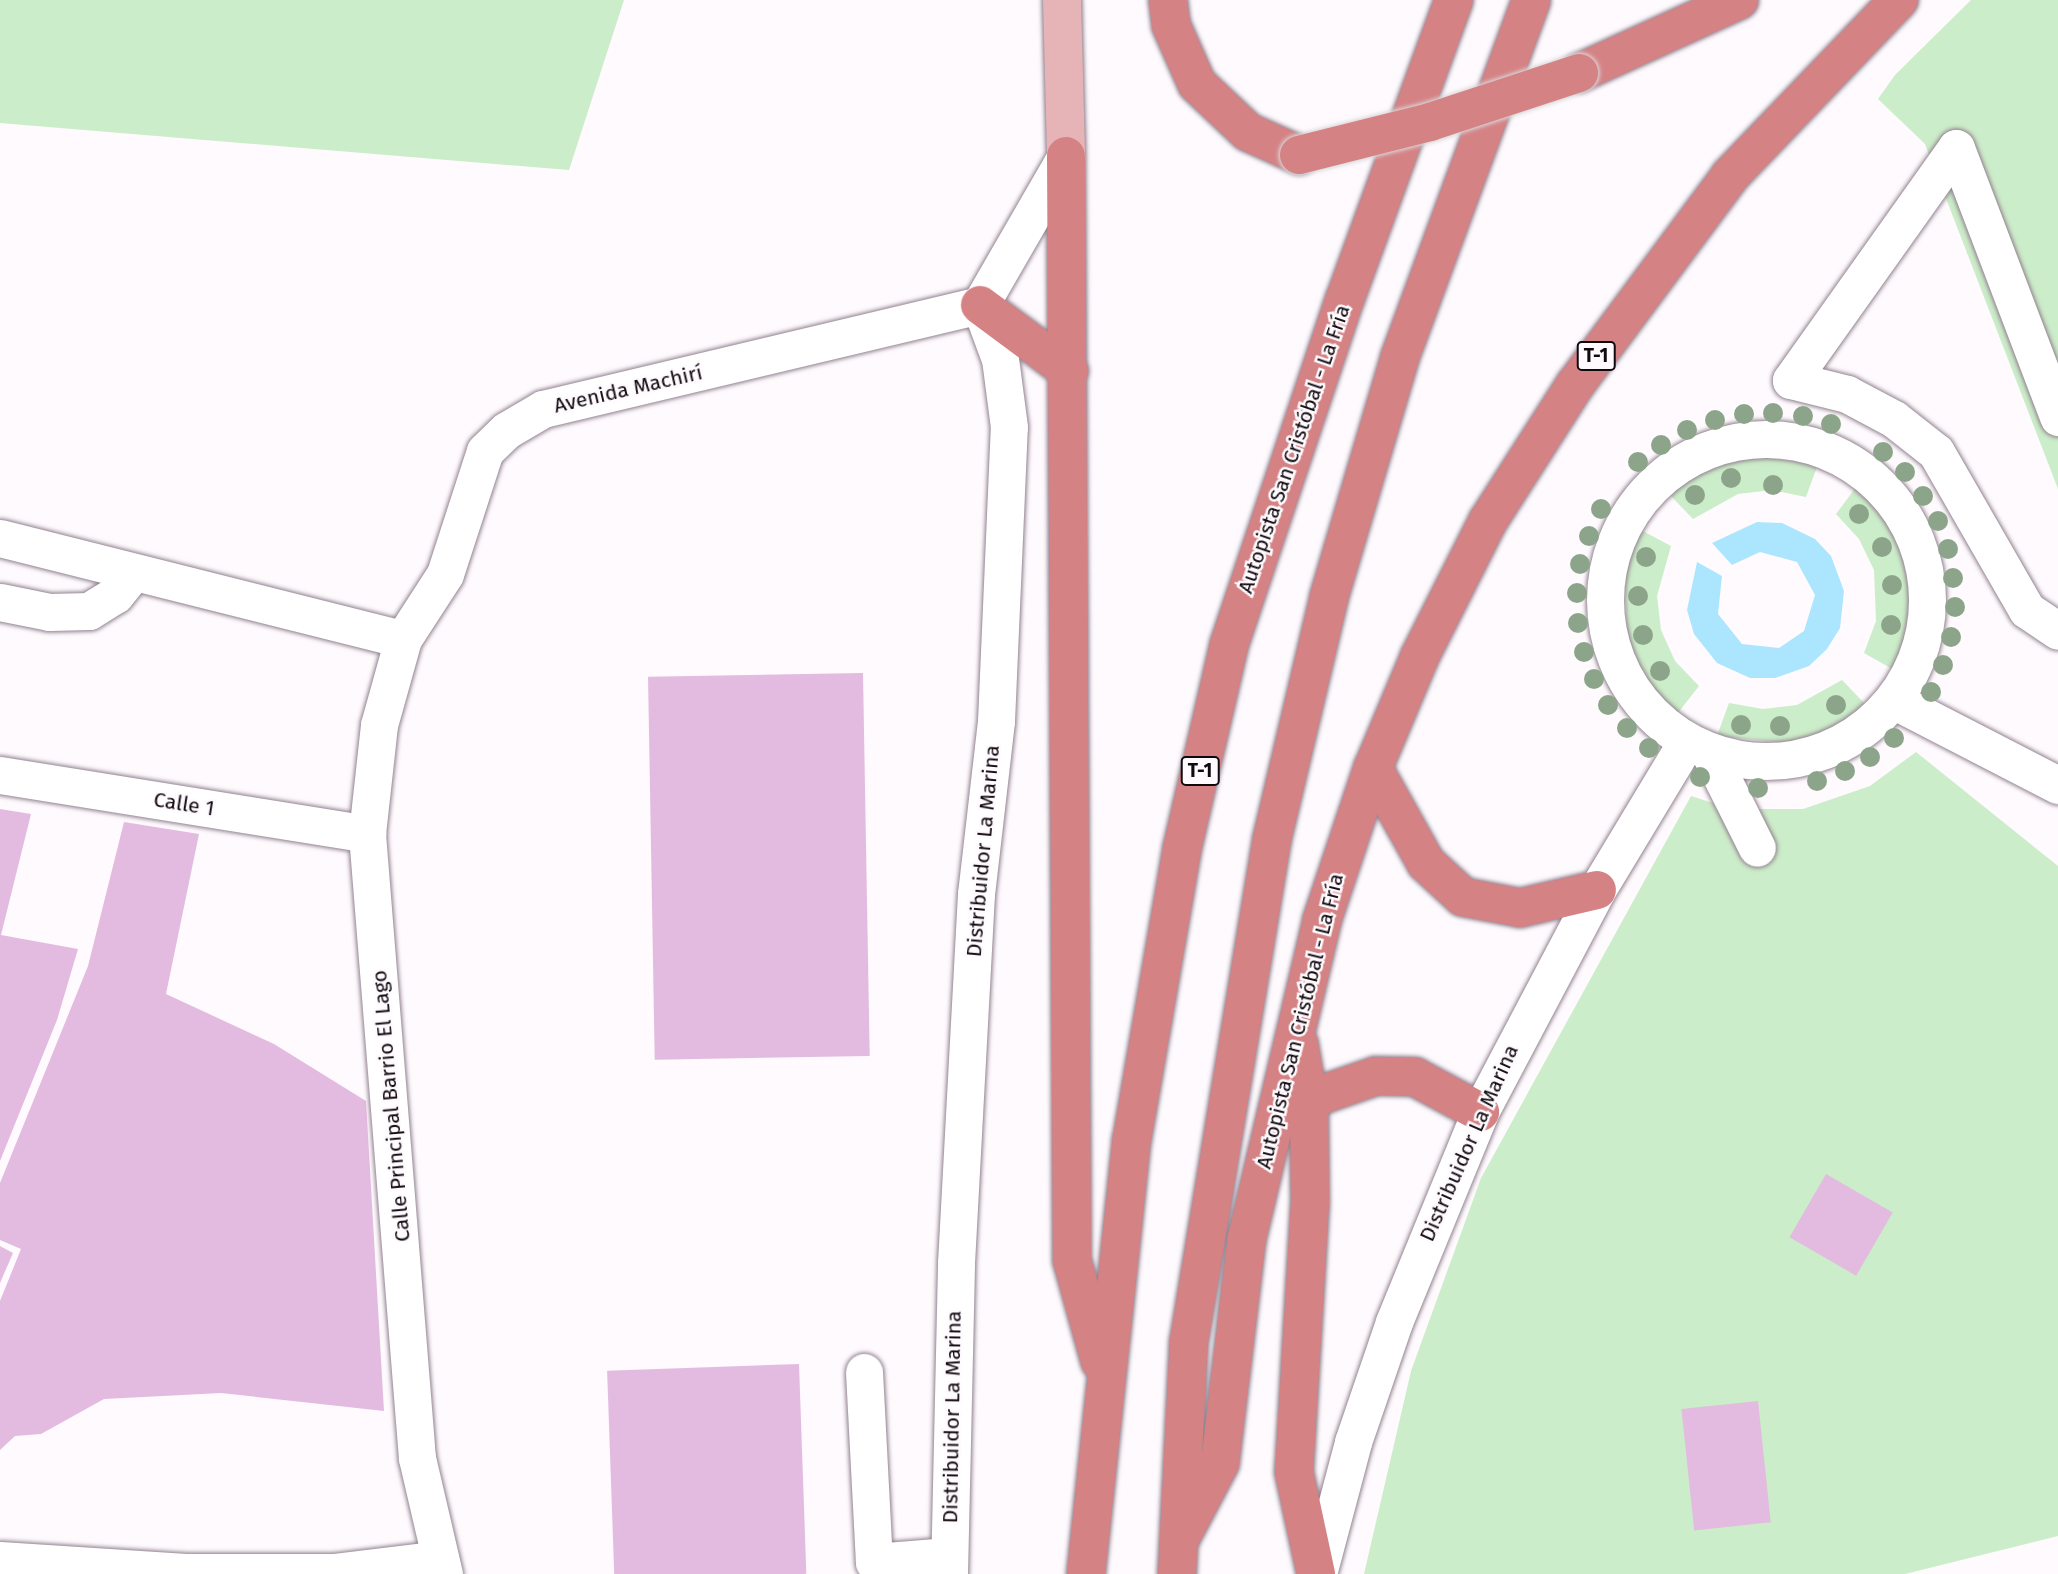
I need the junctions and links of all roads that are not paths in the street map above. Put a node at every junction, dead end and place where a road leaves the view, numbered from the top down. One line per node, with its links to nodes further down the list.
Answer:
1 (1062, 0): 7 (main road)
2 (1168, 0): 5 (highway, bridge)
3 (1454, 0): 31 (highway, Autopista San Cristóbal - La Fría / T-1)
4 (1531, 0): 32 (highway)
5 (1739, 0)
6 (1899, 0): 20 (highway, Autopista San Cristóbal - La Fría / T-1)
7 (1066, 156): 8 (street); 9 (highway)
8 (980, 305): 9 (highway); 17 (street, Avenida Machirí); 34 (street, Distribuidor La Marina)
9 (1069, 371): 31 (highway)
10 (1872, 407): 11 (street); 12 (street); 16 (street)
11 (2058, 417)
12 (1845, 460): 18 (street); 19 (street)
13 (0, 538): 14 (street)
14 (131, 575): 15 (street); 17 (street)
15 (0, 602)
16 (2058, 631)
17 (403, 639): 23 (street, Calle Principal Barrio El Lago)
18 (1893, 700): 19 (street); 22 (street)
19 (1698, 746): 24 (street); 25 (street, Distribuidor La Marina)
20 (1373, 768): 25 (highway); 26 (highway, Autopista San Cristóbal - La Fría / T-1)
21 (0, 775): 23 (street, Calle 1)
22 (2058, 785)
23 (368, 834): 35 (street, Calle Principal Barrio El Lago)
24 (1757, 848)
25 (1597, 890): 28 (street, Distribuidor La Marina)
26 (1297, 1031): 27 (highway); 29 (highway, Autopista San Cristóbal - La Fría / T-1)
27 (1309, 1102): 28 (highway); 29 (highway); 38 (highway)
28 (1480, 1112): 38 (street, Distribuidor La Marina)
29 (1271, 1126): 32 (highway, Autopista San Cristóbal - La Fría / T-1)
30 (864, 1372): 36 (street)
31 (1105, 1379): 37 (highway, Autopista San Cristóbal - La Fría / T-1)
32 (1178, 1558)
33 (0, 1560): 35 (street)
34 (949, 1565): 36 (street)
35 (442, 1567)
36 (874, 1568)
37 (1086, 1574)
38 (1317, 1574)

